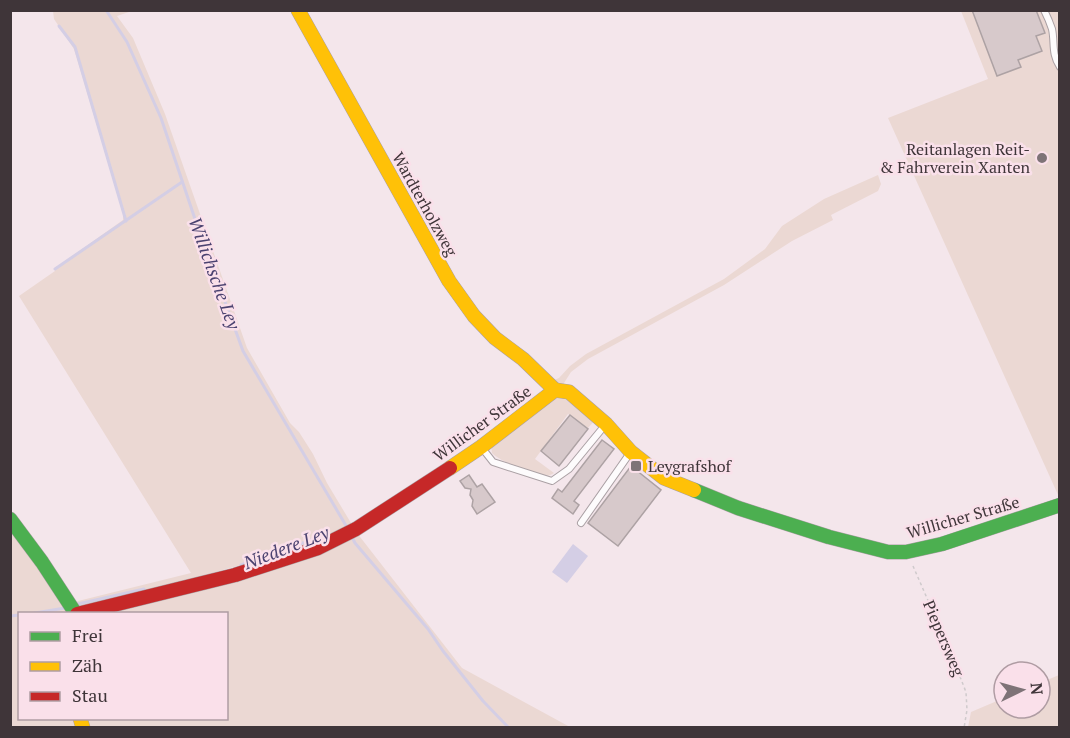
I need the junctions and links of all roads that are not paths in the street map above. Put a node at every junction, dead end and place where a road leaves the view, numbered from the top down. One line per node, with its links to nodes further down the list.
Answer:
1 (298, 10): 4 (street, Wardterholzweg)
2 (1044, 10): 3 (lane)
3 (1059, 67)
4 (555, 390): 5 (street, Willicher Straße); 6 (street, Willicher Straße)
5 (606, 424): 6 (lane); 7 (street, Willicher Straße)
6 (482, 447): 12 (street, Willicher Straße)
7 (631, 452): 8 (street, Willicher Straße); 10 (lane)
8 (1059, 505)
9 (10, 519): 11 (street)
10 (581, 523)
11 (76, 612)
12 (85, 612)

